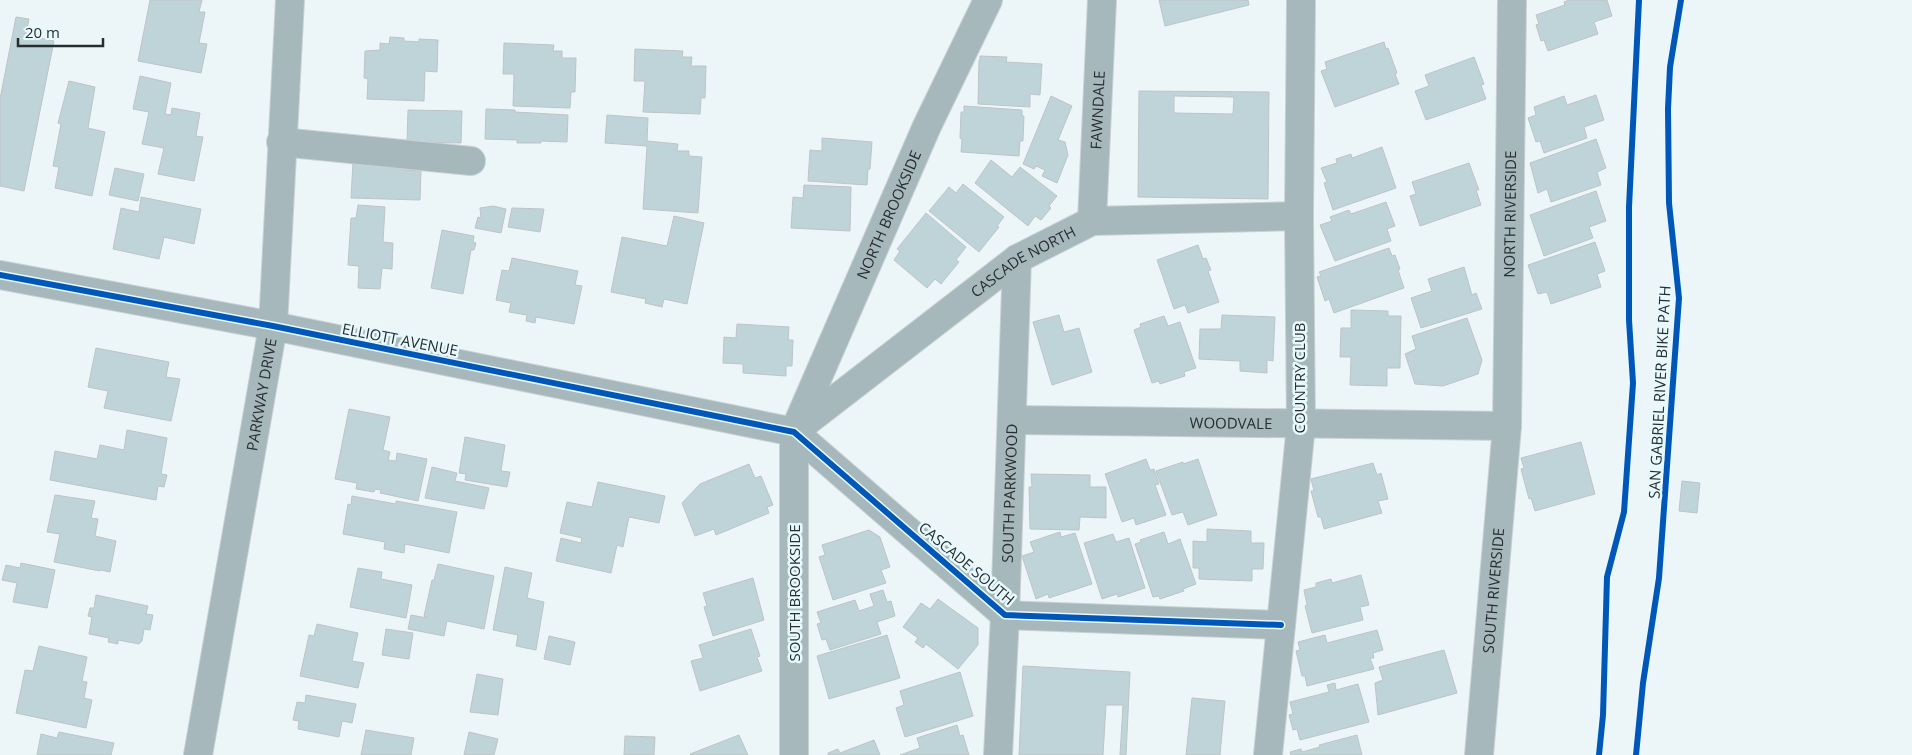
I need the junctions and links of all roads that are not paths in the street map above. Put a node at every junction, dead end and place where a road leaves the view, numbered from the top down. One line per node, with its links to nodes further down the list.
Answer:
1 (290, 0): 6 (street, PARKWAY DRIVE)
2 (988, 0): 16 (street, NORTH BROOKSIDE)
3 (1102, 0): 9 (street, FAWNDALE)
4 (1301, 0): 8 (street, COUNTRY CLUB)
5 (1512, 0): 15 (street, NORTH RIVERSIDE)
6 (281, 142): 7 (street); 12 (street, PARKWAY DRIVE)
7 (471, 161)
8 (1299, 216): 9 (street, CASCADE NORTH); 14 (street, COUNTRY CLUB)
9 (1092, 221): 10 (street, CASCADE NORTH)
10 (1017, 259): 13 (street, SOUTH PARKWOOD); 16 (street, CASCADE NORTH)
11 (0, 275): 12 (street, ELLIOTT AVENUE)
12 (273, 326): 16 (street, ELLIOTT AVENUE); 19 (street, PARKWAY DRIVE)
13 (1013, 420): 14 (street, WOODVALE); 17 (street, SOUTH PARKWOOD)
14 (1301, 425): 15 (street, WOODVALE); 18 (street, COUNTRY CLUB)
15 (1507, 426): 23 (street, SOUTH RIVERSIDE)
16 (794, 432): 17 (street, CASCADE SOUTH); 20 (street, SOUTH BROOKSIDE)
17 (1005, 615): 18 (street, CASCADE SOUTH); 21 (street, SOUTH PARKWOOD)
18 (1281, 625): 22 (street, COUNTRY CLUB)
19 (198, 755)
20 (794, 755)
21 (998, 755)
22 (1268, 755)
23 (1479, 755)

